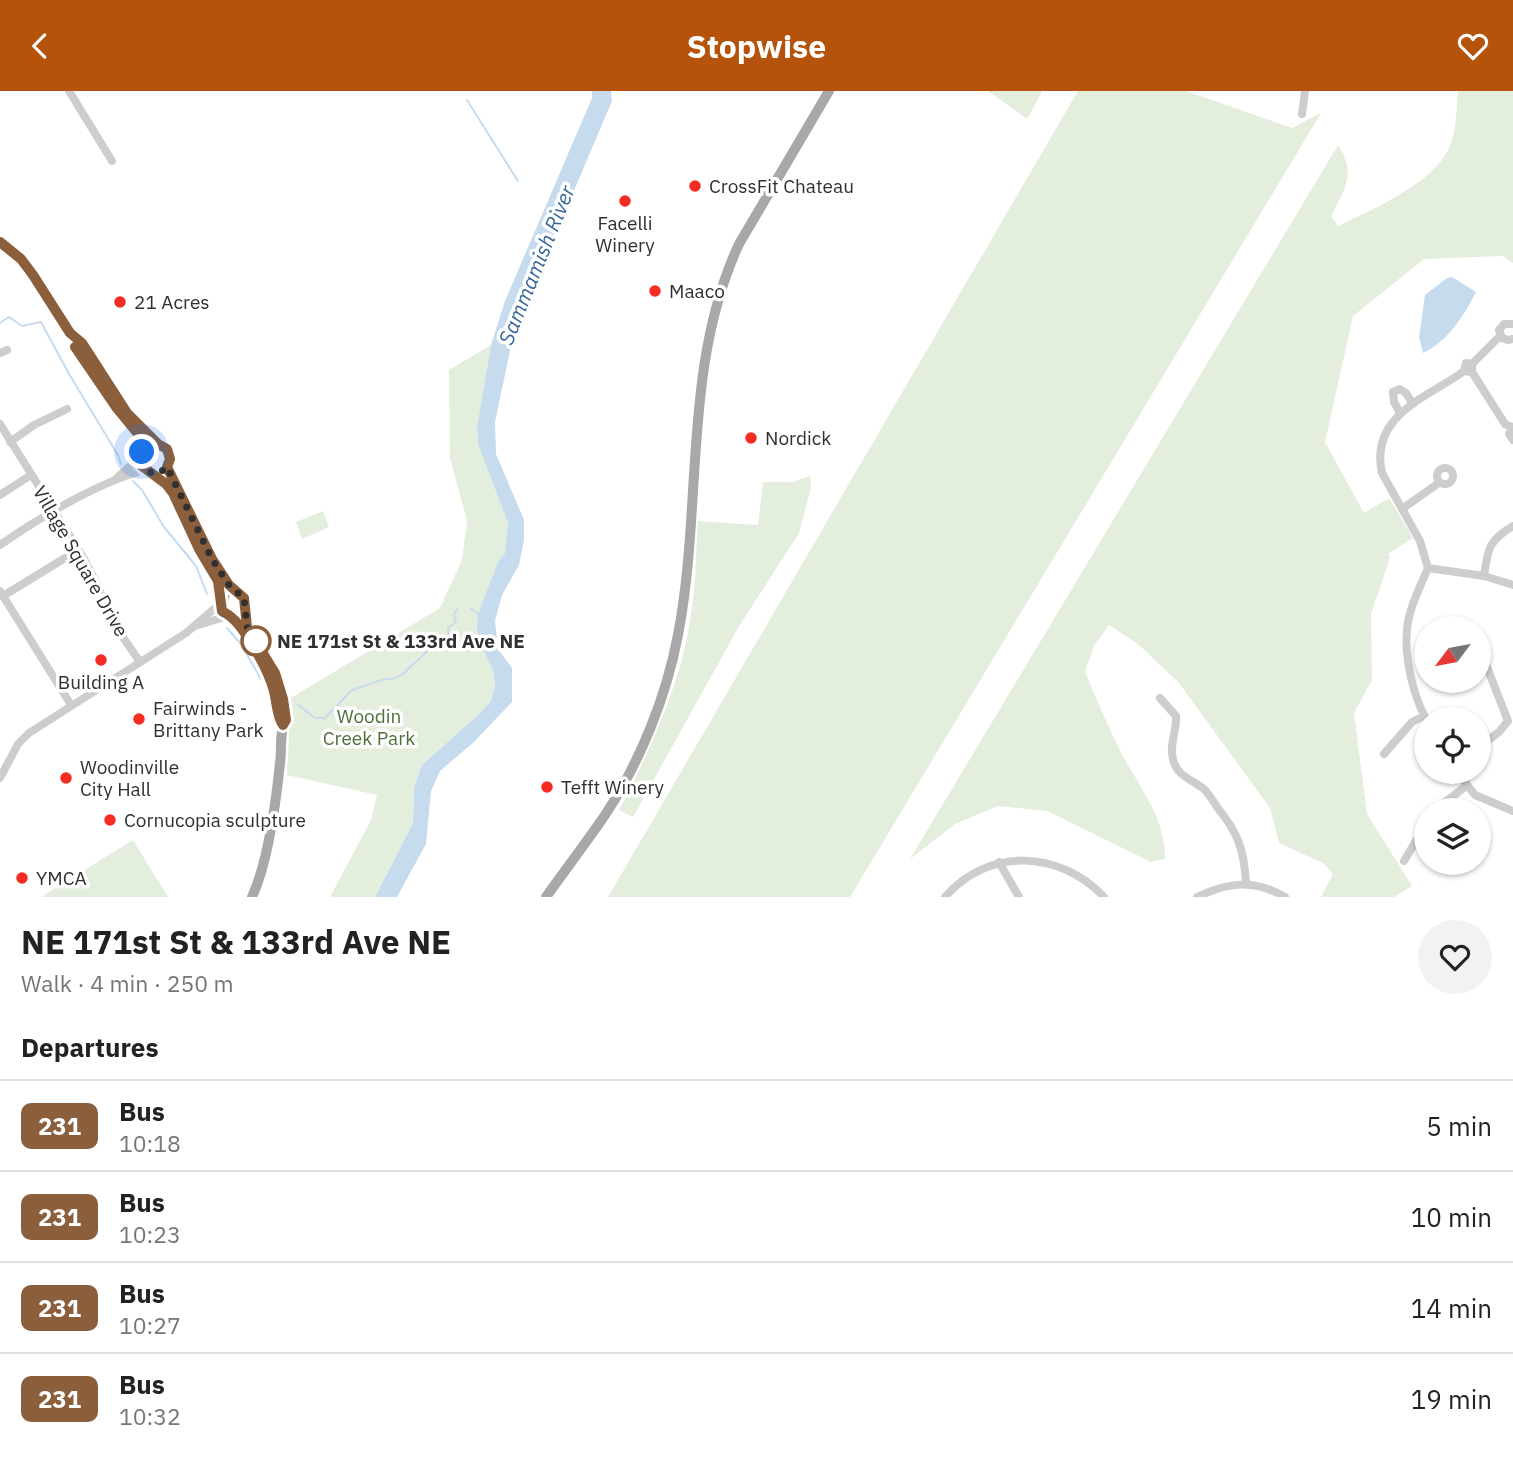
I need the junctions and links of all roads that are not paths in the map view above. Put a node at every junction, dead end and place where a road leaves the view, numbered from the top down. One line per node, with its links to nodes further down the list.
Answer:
1 (69, 91): 5 (street)
2 (829, 91): 59 (main road)
3 (1305, 91): 4 (street)
4 (1301, 114)
5 (112, 161)
6 (0, 242): 8 (main road)
7 (1513, 324): 9 (street)
8 (70, 333): 19 (main road); 20 (main road)
9 (1500, 336): 10 (street); 11 (street)
10 (1513, 339)
11 (1469, 369): 12 (street); 16 (street)
12 (1413, 404): 14 (street); 14 (street)
13 (67, 409): 18 (street)
14 (1400, 413): 27 (street)
15 (0, 425): 18 (street, Village Square Drive)
16 (1513, 427): 17 (street)
17 (1513, 440)
18 (10, 442): 23 (street, Village Square Drive)
19 (158, 444): 20 (main road); 21 (main road)
20 (142, 453): 22 (main road); 24 (street)
21 (167, 467): 22 (main road); 35 (main road)
22 (150, 471): 24 (street); 37 (main road)
23 (32, 475): 26 (street); 28 (street, Village Square Drive)
24 (117, 478): 28 (street)
25 (1440, 482): 27 (street)
26 (0, 495)
27 (1402, 509): 32 (street)
28 (55, 512): 30 (street); 31 (street, Village Square Drive)
29 (1513, 526): 33 (street)
30 (0, 545)
31 (78, 549): 36 (street); 41 (street, Village Square Drive)
32 (1428, 568): 33 (street); 45 (street)
33 (1484, 576): 34 (street)
34 (1513, 585)
35 (234, 592): 37 (main road); 38 (main road)
36 (2, 593): 44 (street)
37 (221, 601): 39 (main road); 40 (street)
38 (244, 610): 39 (main road); 47 (main road)
39 (230, 616): 40 (street); 47 (main road)
40 (195, 626): 41 (street)
41 (140, 663): 44 (street)
42 (1491, 678): 48 (street)
43 (1160, 698): 57 (street)
44 (71, 705): 50 (street)
45 (1422, 707)
46 (1414, 721): 49 (street)
47 (283, 725): 58 (main road)
48 (1491, 738)
49 (1384, 754)
50 (0, 778)
51 (1466, 786): 52 (street); 53 (street)
52 (1451, 798)
53 (1513, 811)
54 (1414, 844): 55 (street)
55 (1404, 861)
56 (999, 862): 60 (street); 61 (street); 62 (street)
57 (1246, 883): 63 (street); 64 (street)
58 (252, 897)
59 (546, 897)
60 (945, 897)
61 (1019, 897)
62 (1104, 897)
63 (1197, 897)
64 (1285, 897)

